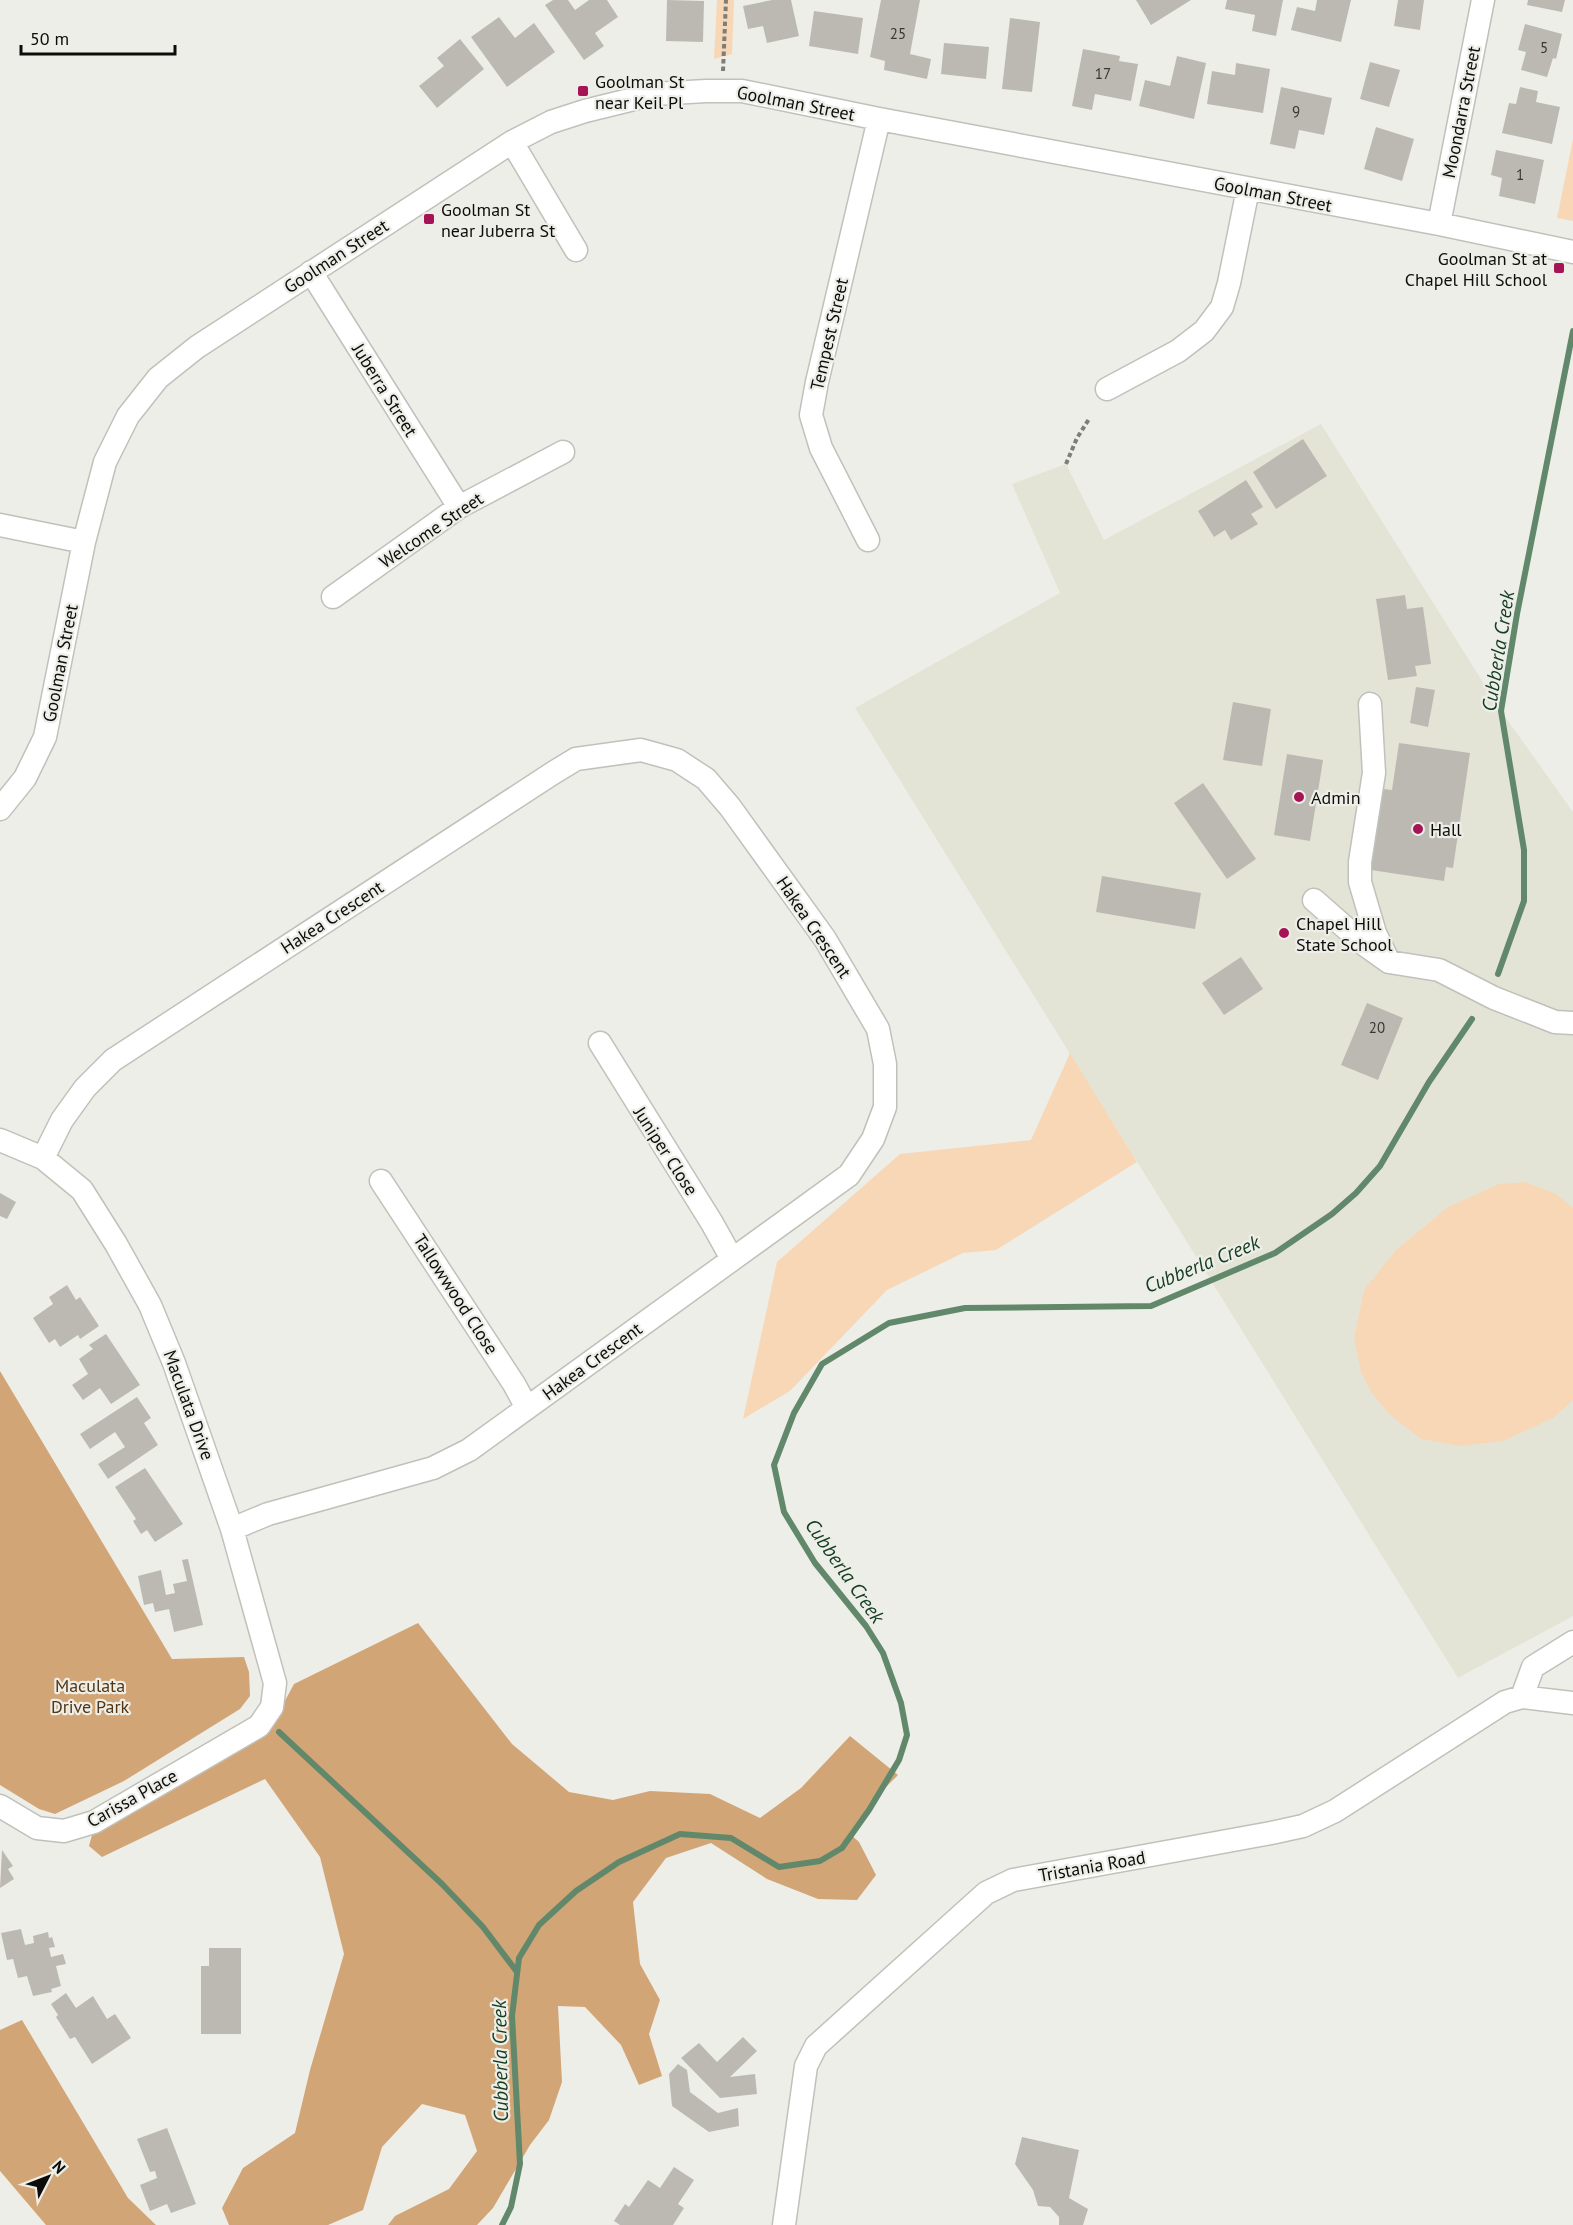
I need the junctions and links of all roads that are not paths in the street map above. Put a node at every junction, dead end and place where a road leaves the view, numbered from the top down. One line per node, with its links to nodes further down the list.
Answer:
1 (1483, 0): 5 (street, Moondarra Street)
2 (879, 119): 3 (street, Goolman Street); 4 (street, Goolman Street); 13 (street, Tempest Street)
3 (512, 142): 6 (street); 8 (street, Goolman Street)
4 (1248, 189): 5 (street, Goolman Street); 9 (street)
5 (1440, 224): 7 (street, Goolman Street)
6 (576, 250)
7 (1573, 252)
8 (311, 272): 11 (street, Juberra Street); 14 (street, Goolman Street)
9 (1107, 389)
10 (563, 452): 11 (street, Welcome Street)
11 (459, 507): 15 (street, Welcome Street)
12 (0, 525): 14 (street)
13 (868, 540)
14 (84, 542): 17 (street, Goolman Street)
15 (333, 597)
16 (1370, 704): 19 (street)
17 (0, 810)
18 (1314, 900): 19 (street)
19 (1389, 962): 20 (street)
20 (1573, 1023)
21 (600, 1044): 25 (street, Juniper Close)
22 (0, 1140): 23 (street, Maculata Drive)
23 (43, 1158): 25 (street, Hakea Crescent); 27 (street, Maculata Drive)
24 (381, 1181): 26 (street, Tallowwood Close)
25 (732, 1259): 26 (street, Hakea Crescent)
26 (527, 1408): 27 (street, Hakea Crescent)
27 (232, 1529): 31 (street, Maculata Drive)
28 (1573, 1642): 29 (street)
29 (1522, 1697): 30 (street, Tristania Road); 33 (street, Tristania Road)
30 (1573, 1703)
31 (259, 1726): 32 (street, Carissa Place)
32 (0, 1806)
33 (784, 2225)

